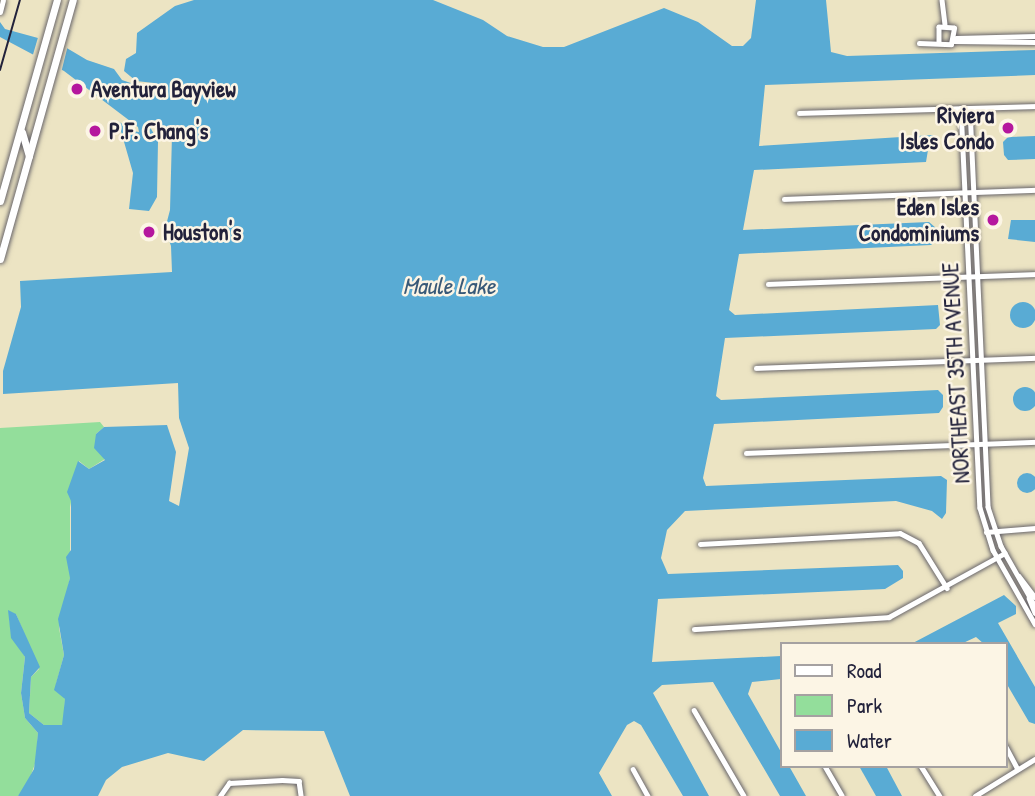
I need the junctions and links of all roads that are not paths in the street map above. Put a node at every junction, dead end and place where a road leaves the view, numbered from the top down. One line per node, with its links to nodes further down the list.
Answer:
1 (57, 0): 16 (main road)
2 (73, 0): 17 (main road)
3 (943, 0): 6 (street)
4 (3, 1): 5 (street)
5 (0, 12)
6 (945, 24): 8 (street); 9 (street)
7 (1035, 36): 8 (street)
8 (955, 40): 9 (street); 10 (street)
9 (939, 42): 11 (street)
10 (1035, 42)
11 (919, 43)
12 (1035, 106): 14 (street)
13 (961, 108): 14 (street); 15 (street); 19 (street, NORTHEAST 35TH AVENUE)
14 (970, 108): 20 (street, NORTHEAST 35TH AVENUE)
15 (799, 113)
16 (22, 125): 17 (main road); 22 (main road)
17 (29, 156): 23 (main road)
18 (1035, 190): 20 (street)
19 (965, 192): 20 (street); 21 (street); 25 (street, NORTHEAST 35TH AVENUE)
20 (973, 192): 26 (street, NORTHEAST 35TH AVENUE)
21 (784, 200)
22 (0, 201)
23 (0, 259)
24 (1035, 274): 26 (street)
25 (968, 275): 26 (street); 27 (street); 29 (street, NORTHEAST 35TH AVENUE)
26 (977, 275): 30 (street, NORTHEAST 35TH AVENUE)
27 (768, 284)
28 (1035, 358): 30 (street)
29 (972, 359): 30 (street); 31 (street); 34 (street, NORTHEAST 35TH AVENUE)
30 (981, 360): 33 (street, NORTHEAST 35TH AVENUE)
31 (756, 368)
32 (1035, 442): 33 (street)
33 (985, 443): 34 (street); 37 (street, NORTHEAST 35TH AVENUE)
34 (976, 444): 35 (street); 38 (street, NORTHEAST 35TH AVENUE)
35 (746, 453)
36 (1035, 528): 37 (street)
37 (994, 530): 38 (street); 40 (street, NORTHEAST 35TH AVENUE)
38 (986, 532): 41 (street, NORTHEAST 35TH AVENUE)
39 (700, 544): 42 (street)
40 (1004, 554): 41 (street); 43 (street, NORTHEAST 35TH AVENUE)
41 (997, 558): 42 (street); 46 (street, NORTHEAST 35TH AVENUE)
42 (947, 588): 47 (street)
43 (1032, 597): 44 (street, NORTHEAST 35TH AVENUE); 45 (street, NORTHEAST 35TH AVENUE)
44 (1035, 606)
45 (1035, 614)
46 (1035, 624)
47 (694, 629)
48 (694, 710): 58 (street)
49 (1007, 749): 54 (street)
50 (1035, 760): 54 (street)
51 (826, 768): 59 (street)
52 (922, 768): 60 (street)
53 (633, 769): 57 (street)
54 (1018, 769): 61 (street)
55 (220, 796): 56 (street)
56 (301, 796)
57 (648, 796)
58 (744, 796)
59 (842, 796)
60 (940, 796)
61 (975, 796)

